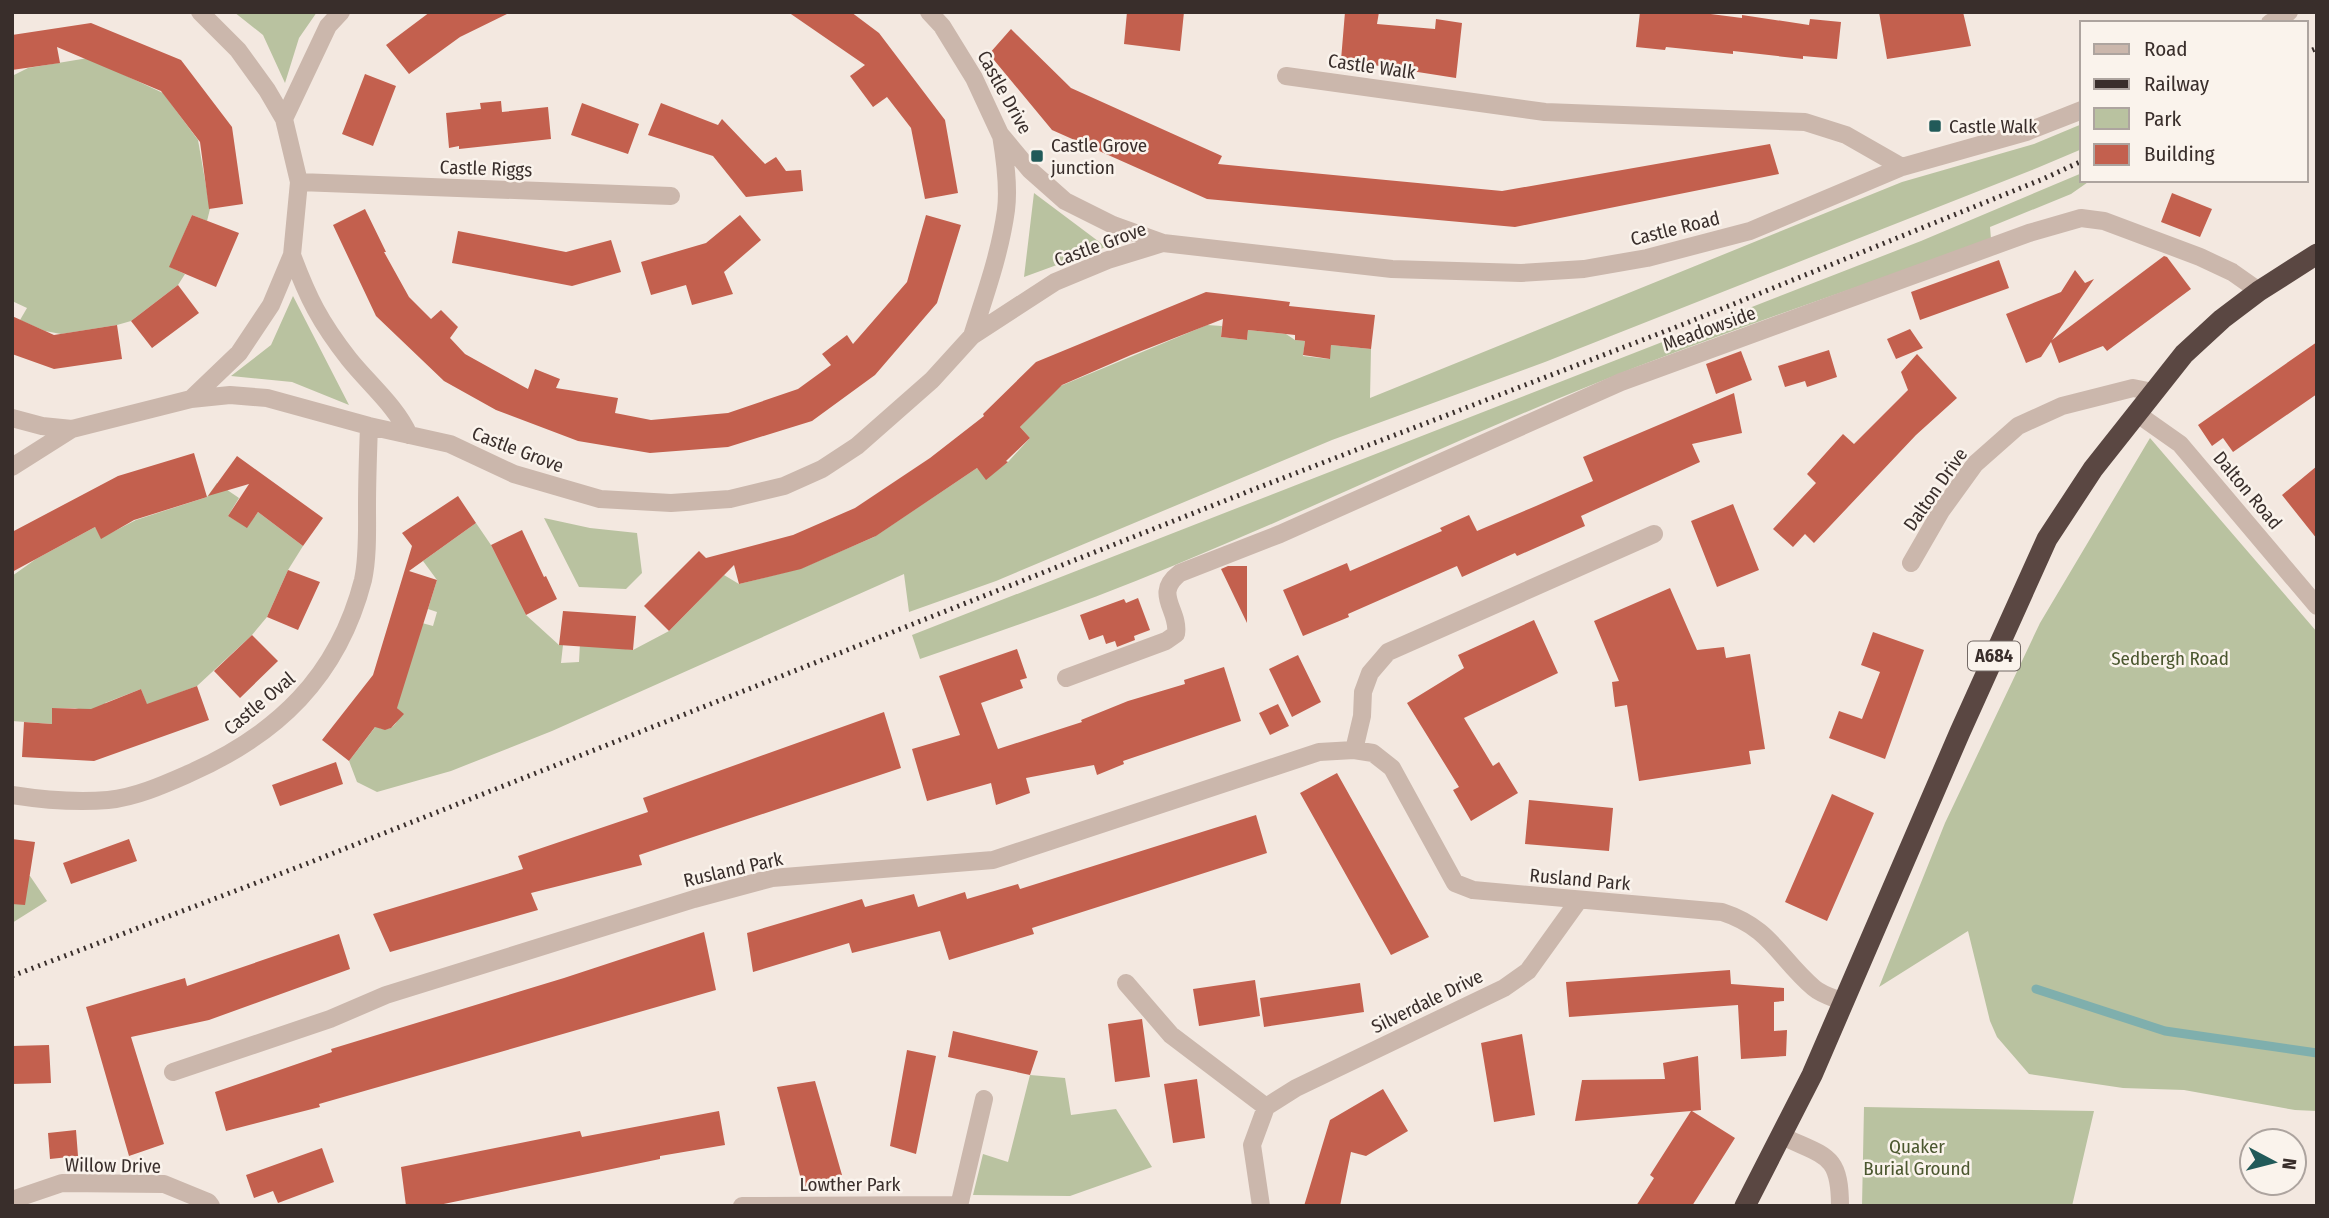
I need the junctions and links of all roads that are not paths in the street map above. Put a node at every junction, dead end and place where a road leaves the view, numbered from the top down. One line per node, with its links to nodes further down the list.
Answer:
1 (200, 12): 8 (street)
2 (341, 12): 8 (street)
3 (929, 12): 9 (street, Castle Drive)
4 (2290, 12): 5 (street)
5 (2274, 21)
6 (1286, 76): 10 (street, Castle Walk)
7 (2080, 111): 10 (street, Castle Road)
8 (284, 119): 11 (street)
9 (1000, 134): 13 (street, Castle Drive); 18 (street, Castle Grove)
10 (1902, 167): 14 (street, Castle Road)
11 (299, 183): 12 (street, Castle Riggs); 16 (street)
12 (671, 196)
13 (1163, 243): 14 (street, Castle Grove); 18 (street, Castle Grove)
14 (1257, 253)
15 (2317, 254): 17 (highway, A684)
16 (292, 255): 20 (street); 25 (street)
17 (2259, 291): 19 (highway, A684); 30 (street, Meadowside)
18 (972, 336): 25 (street, Castle Grove)
19 (2153, 391): 21 (highway, A684); 28 (street, Dalton Drive)
20 (191, 398): 23 (street, Castle Grove); 24 (street, Castle Grove)
21 (2136, 413): 29 (street, Dalton Road); 35 (highway, A684)
22 (12, 418): 24 (street)
23 (369, 426): 25 (street, Castle Grove); 32 (street, Castle Oval)
24 (72, 429): 26 (street, Castle Grove)
25 (409, 435)
26 (12, 467)
27 (1654, 534): 31 (street)
28 (1911, 563)
29 (2317, 606)
30 (1066, 678)
31 (1354, 750): 33 (street, Rusland Park); 36 (street, Rusland Park)
32 (12, 795)
33 (1579, 900): 35 (street, Rusland Park); 38 (street, Silverdale Drive)
34 (1126, 983): 38 (street)
35 (1844, 1002): 39 (highway, A684)
36 (173, 1072)
37 (984, 1099): 41 (street)
38 (1266, 1107): 44 (street)
39 (1782, 1136): 45 (highway, A684); 46 (street)
40 (12, 1200): 42 (street, Willow Drive)
41 (959, 1205): 43 (street, Lowther Park)
42 (211, 1206)
43 (742, 1206)
44 (1261, 1206)
45 (1745, 1206)
46 (1840, 1206)

